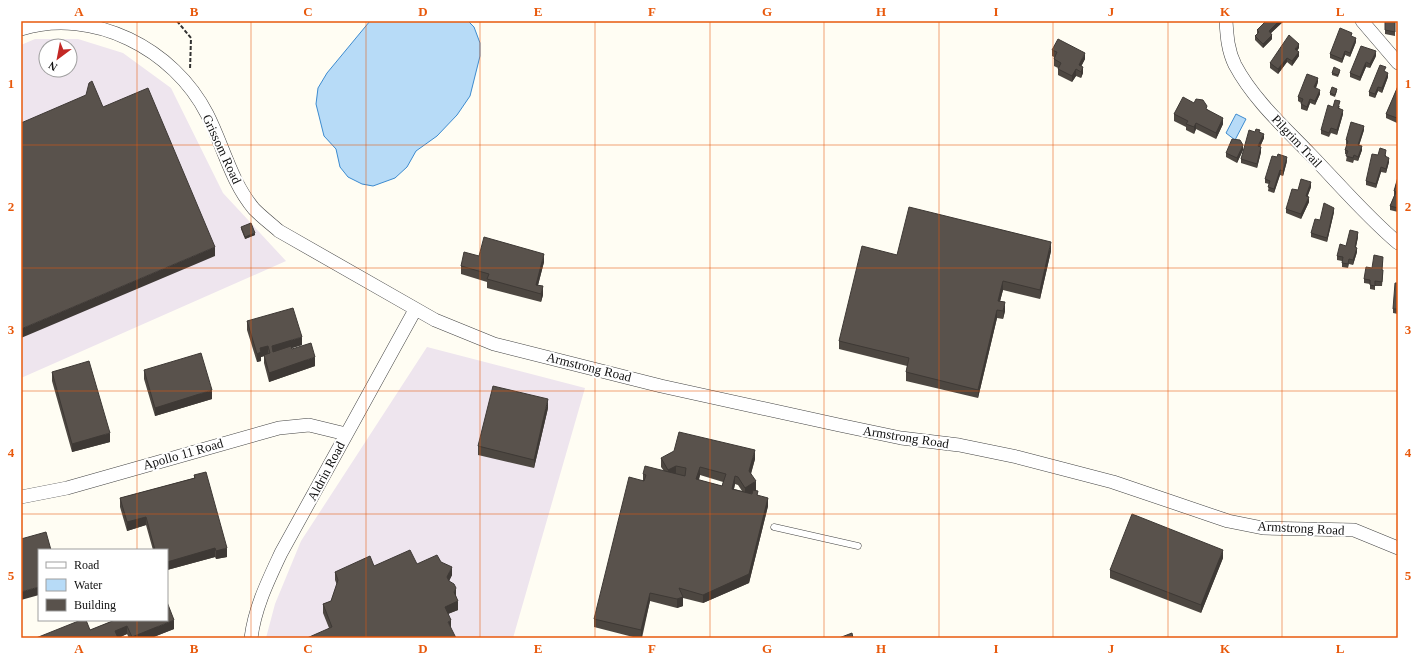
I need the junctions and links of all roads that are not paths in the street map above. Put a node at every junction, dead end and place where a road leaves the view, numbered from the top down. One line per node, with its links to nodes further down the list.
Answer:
1 (1226, 21): 5 (street, Pilgrim Trail)
2 (1362, 21): 4 (street)
3 (21, 29): 6 (street, Grissom Road)
4 (1398, 63)
5 (1398, 243)
6 (415, 310): 7 (street, Aldrin Road); 11 (street, Armstrong Road)
7 (346, 434): 8 (street, Apollo 11 Road); 12 (street, Aldrin Road)
8 (21, 497)
9 (774, 527): 10 (lane)
10 (858, 546)
11 (1398, 548)
12 (251, 638)

